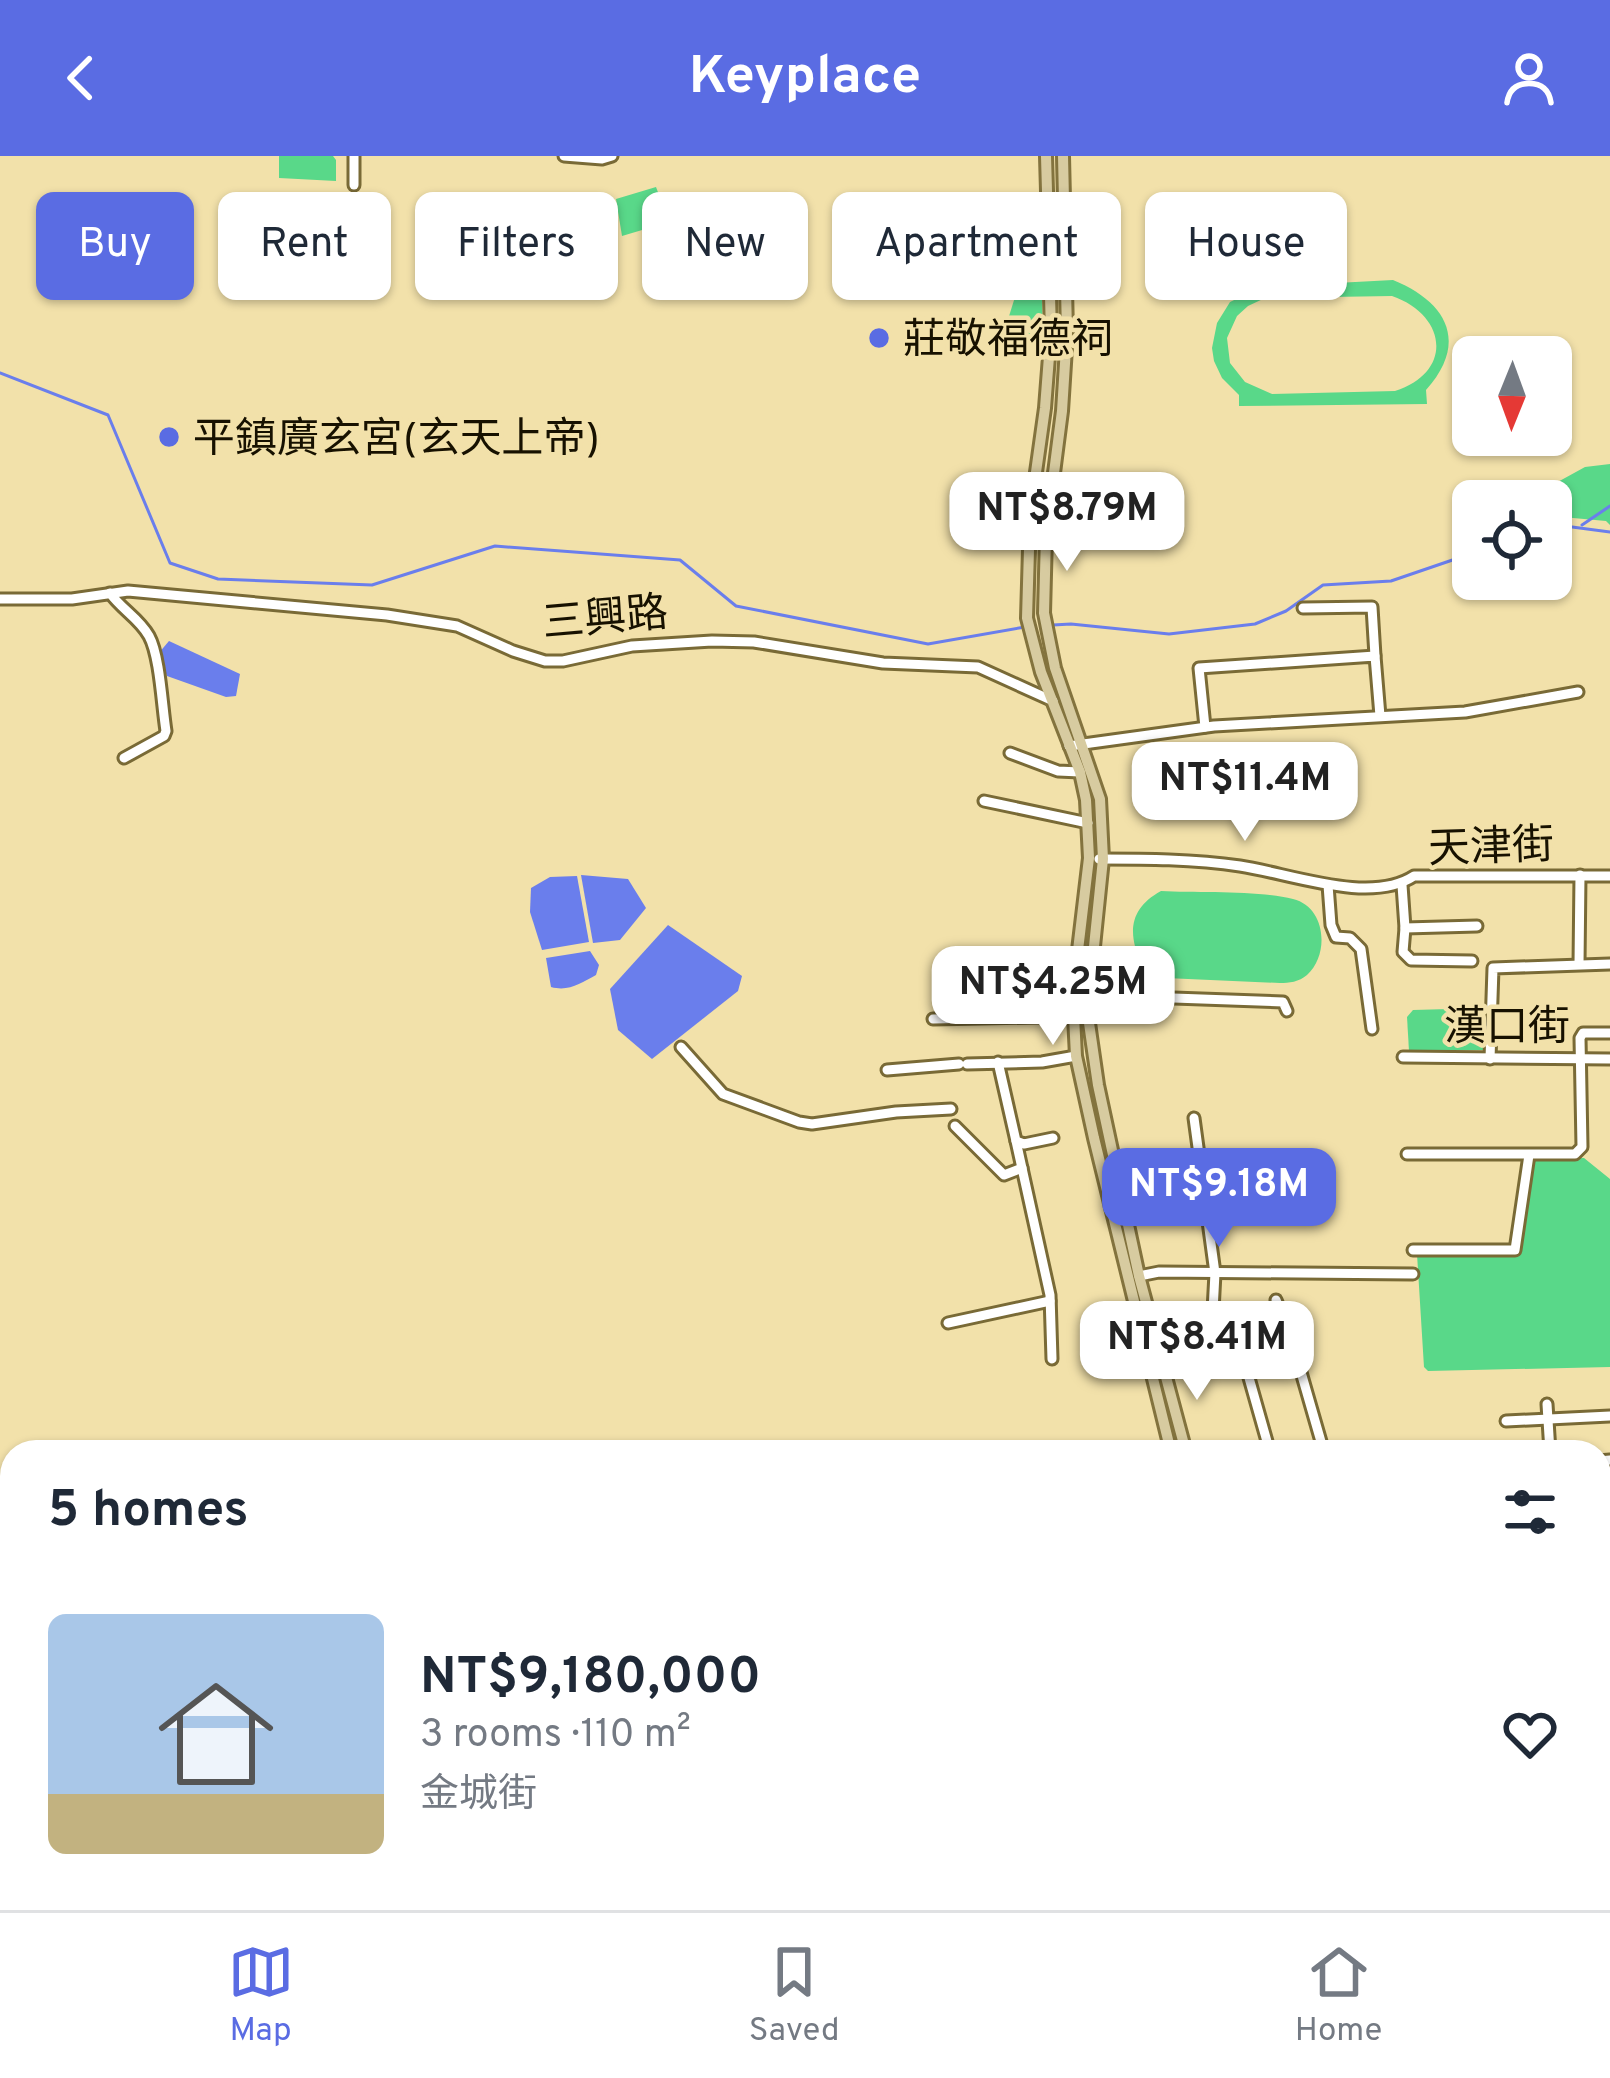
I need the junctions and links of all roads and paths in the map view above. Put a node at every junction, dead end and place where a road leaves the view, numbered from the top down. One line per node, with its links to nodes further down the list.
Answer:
1 (354, 156): 6 (street)
2 (564, 156): 3 (street)
3 (612, 156)
4 (1046, 156): 12 (main road)
5 (1063, 156): 13 (main road)
6 (354, 185)
7 (110, 593): 8 (street, 三興路); 12 (street, 三興路); 18 (street)
8 (0, 599)
9 (1303, 608): 10 (street)
10 (1376, 656): 14 (street); 15 (street)
11 (1578, 692): 14 (street)
12 (1052, 701): 13 (street, 三興路); 16 (main road)
13 (1070, 708): 16 (main road)
14 (1380, 716): 15 (street)
15 (1205, 727): 16 (street)
16 (1076, 744): 19 (main road); 22 (main road)
17 (1010, 753): 19 (street)
18 (124, 758)
19 (1080, 772): 21 (main road)
20 (984, 801): 21 (street)
21 (1088, 823): 22 (main road)
22 (1096, 859): 25 (street, 天津街); 32 (main road); 34 (main road)
23 (1580, 875): 24 (street, 天津街); 26 (street, 天津街); 30 (street)
24 (1610, 876)
25 (1328, 885): 26 (street, 天津街); 37 (street)
26 (1402, 885): 28 (street)
27 (1477, 926): 28 (street)
28 (1405, 928): 29 (street)
29 (1472, 961)
30 (1579, 964): 31 (street); 42 (street)
31 (1610, 964)
32 (1088, 995): 33 (street); 35 (main road)
33 (1287, 1011)
34 (1074, 1016): 35 (street); 36 (street); 40 (main road)
35 (1089, 1016): 58 (main road)
36 (933, 1019)
37 (1372, 1029)
38 (1610, 1033): 43 (street)
39 (681, 1047): 47 (street)
40 (1076, 1056): 45 (street); 69 (main road)
41 (1403, 1057): 42 (street, 漢口街)
42 (1490, 1058): 43 (street, 漢口街)
43 (1580, 1059): 44 (street, 漢口街); 53 (street)
44 (1610, 1059)
45 (998, 1062): 46 (street); 51 (street)
46 (887, 1070)
47 (951, 1109)
48 (1195, 1118): 56 (street)
49 (955, 1126): 54 (street)
50 (1053, 1138): 51 (street)
51 (1016, 1141): 54 (street)
52 (1406, 1154): 53 (street)
53 (1529, 1154): 55 (street)
54 (1022, 1168): 60 (street)
55 (1413, 1250)
56 (1215, 1273): 57 (street); 58 (street); 61 (street)
57 (1413, 1274)
58 (1139, 1276): 70 (main road)
59 (1276, 1300): 72 (street)
60 (1050, 1301): 62 (street); 64 (street)
61 (1180, 1312)
62 (948, 1324)
63 (1240, 1346): 71 (street)
64 (1052, 1359)
65 (1547, 1405): 67 (street)
66 (1610, 1416): 67 (street)
67 (1547, 1419): 68 (street); 73 (street)
68 (1506, 1421)
69 (1168, 1440)
70 (1183, 1440)
71 (1267, 1440)
72 (1321, 1440)
73 (1549, 1440)

